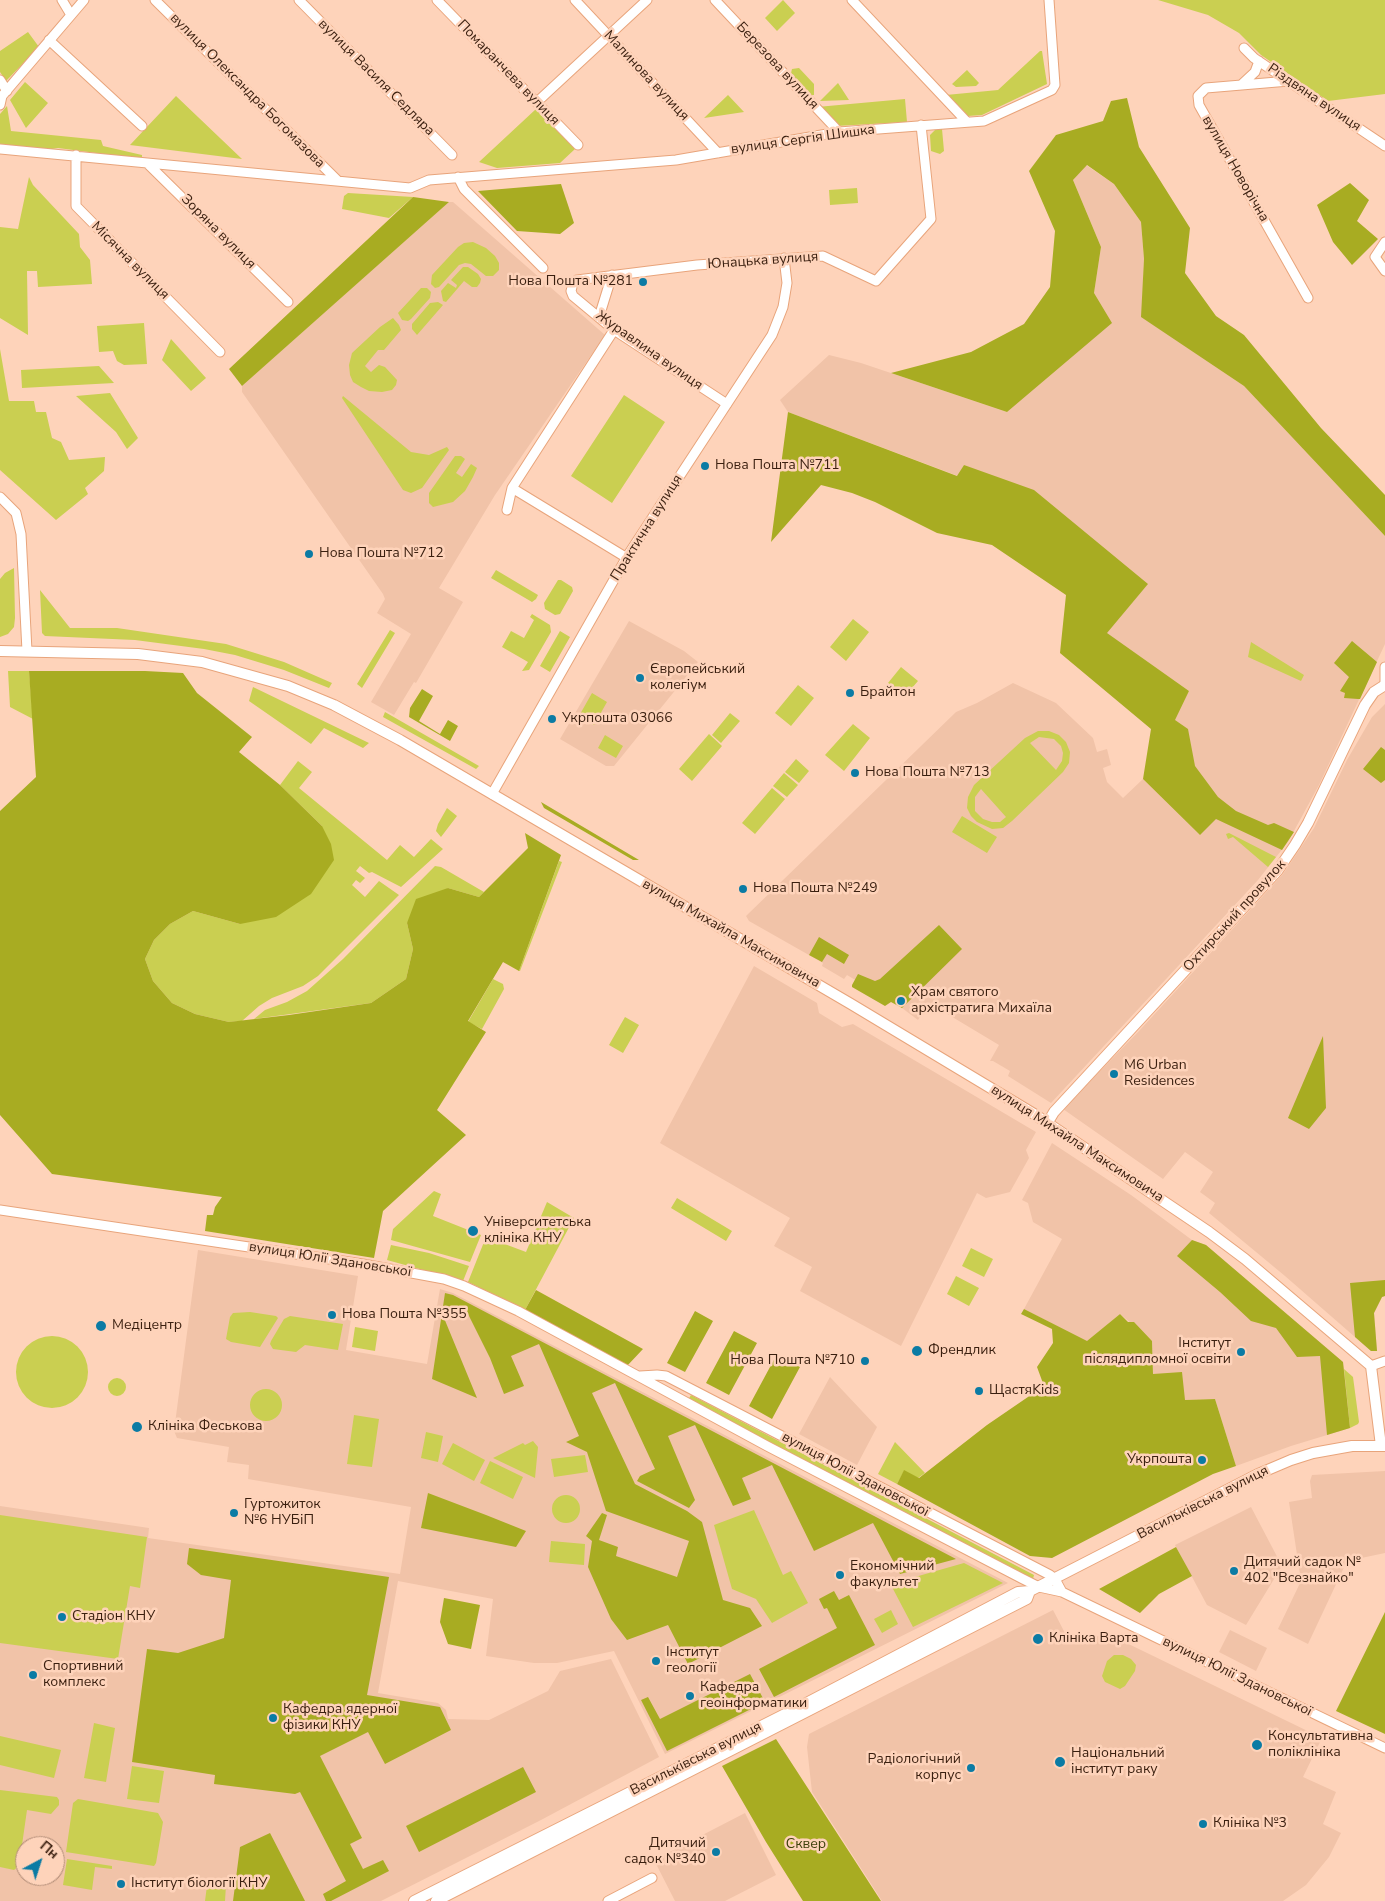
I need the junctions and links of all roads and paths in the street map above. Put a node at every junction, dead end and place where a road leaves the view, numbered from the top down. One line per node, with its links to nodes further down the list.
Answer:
1 (62, 0): 11 (street)
2 (84, 0): 11 (street)
3 (155, 0): 34 (street, вулиця Олександра Богомазова)
4 (299, 0): 31 (street, вулиця Василя Седляра)
5 (437, 0): 20 (street, Помаранчева вулиця)
6 (575, 0): 12 (street, Малинова вулиця)
7 (647, 0): 12 (street)
8 (716, 0): 25 (street, Березова вулиця)
9 (852, 0): 22 (street)
10 (1050, 0): 22 (street, вулиця Сергія Шишка)
11 (71, 15): 13 (street)
12 (608, 35): 20 (street); 29 (street, Малинова вулиця)
13 (49, 40): 19 (street); 24 (street)
14 (1244, 48): 15 (street, Різдвяна вулиця)
15 (1259, 61): 17 (street, Різдвяна вулиця); 18 (street)
16 (0, 80): 19 (street)
17 (1289, 81): 18 (street, вулиця Новорічна); 27 (street, Різдвяна вулиця)
18 (1242, 85): 41 (street, вулиця Новорічна)
19 (7, 91): 21 (street)
20 (537, 102): 26 (street, Помаранчева вулиця)
21 (0, 105)
22 (967, 122): 23 (street, вулиця Сергія Шишка)
23 (921, 125): 25 (street, вулиця Сергія Шишка); 36 (street, Юнацька вулиця)
24 (142, 126)
25 (839, 132): 29 (street, вулиця Сергія Шишка)
26 (578, 145)
27 (1385, 146)
28 (0, 149): 30 (street, вулиця Сергія Шишка)
29 (718, 153): 33 (street, вулиця Сергія Шишка)
30 (76, 155): 32 (street, вулиця Сергія Шишка); 45 (street, Місячна вулиця)
31 (452, 155)
32 (147, 163): 34 (street, вулиця Сергія Шишка); 42 (street, Зоряна вулиця)
33 (458, 177): 34 (street, вулиця Сергія Шишка); 37 (street)
34 (338, 181)
35 (1385, 242): 38 (street)
36 (784, 258): 39 (street, Юнацька вулиця); 46 (street, Практична вулиця)
37 (543, 268)
38 (1385, 271)
39 (612, 275): 40 (street, Юнацька вулиця); 43 (street)
40 (573, 296): 43 (street, Журавлина вулиця)
41 (1308, 298)
42 (288, 302)
43 (599, 317): 44 (street, Журавлина вулиця)
44 (614, 330): 46 (street, Журавлина вулиця); 47 (street)
45 (220, 352)
46 (727, 404): 50 (street, Практична вулиця)
47 (512, 488): 49 (street); 50 (street)
48 (0, 498): 52 (street)
49 (507, 510)
50 (626, 558): 55 (street, Практична вулиця)
51 (0, 651): 52 (main road, вулиця Михайла Максимовича)
52 (27, 651): 55 (main road, вулиця Михайла Максимовича)
53 (1385, 667): 54 (street)
54 (1385, 685): 56 (main road, Охтирський провулок)
55 (492, 794): 56 (main road, вулиця Михайла Максимовича)
56 (1048, 1122): 59 (main road, вулиця Михайла Максимовича)
57 (0, 1210): 60 (street, вулиця Юлії Здановської)
58 (1385, 1361): 59 (street)
59 (1371, 1366): 61 (main road)
60 (639, 1376): 62 (street, вулиця Юлії Здановської); 63 (street, вулиця Юлії Здановської)
61 (1383, 1446): 62 (main road, Васильківська вулиця)
62 (1055, 1579): 63 (main road, Васильківська вулиця); 64 (street)
63 (1034, 1589): 64 (street, вулиця Юлії Здановської); 67 (main road, Васильківська вулиця); 68 (main road, Васильківська вулиця)
64 (1062, 1592): 65 (street, вулиця Юлії Здановської)
65 (1385, 1748)
66 (652, 1878): 69 (street)
67 (414, 1901)
68 (436, 1901)
69 (608, 1901)

